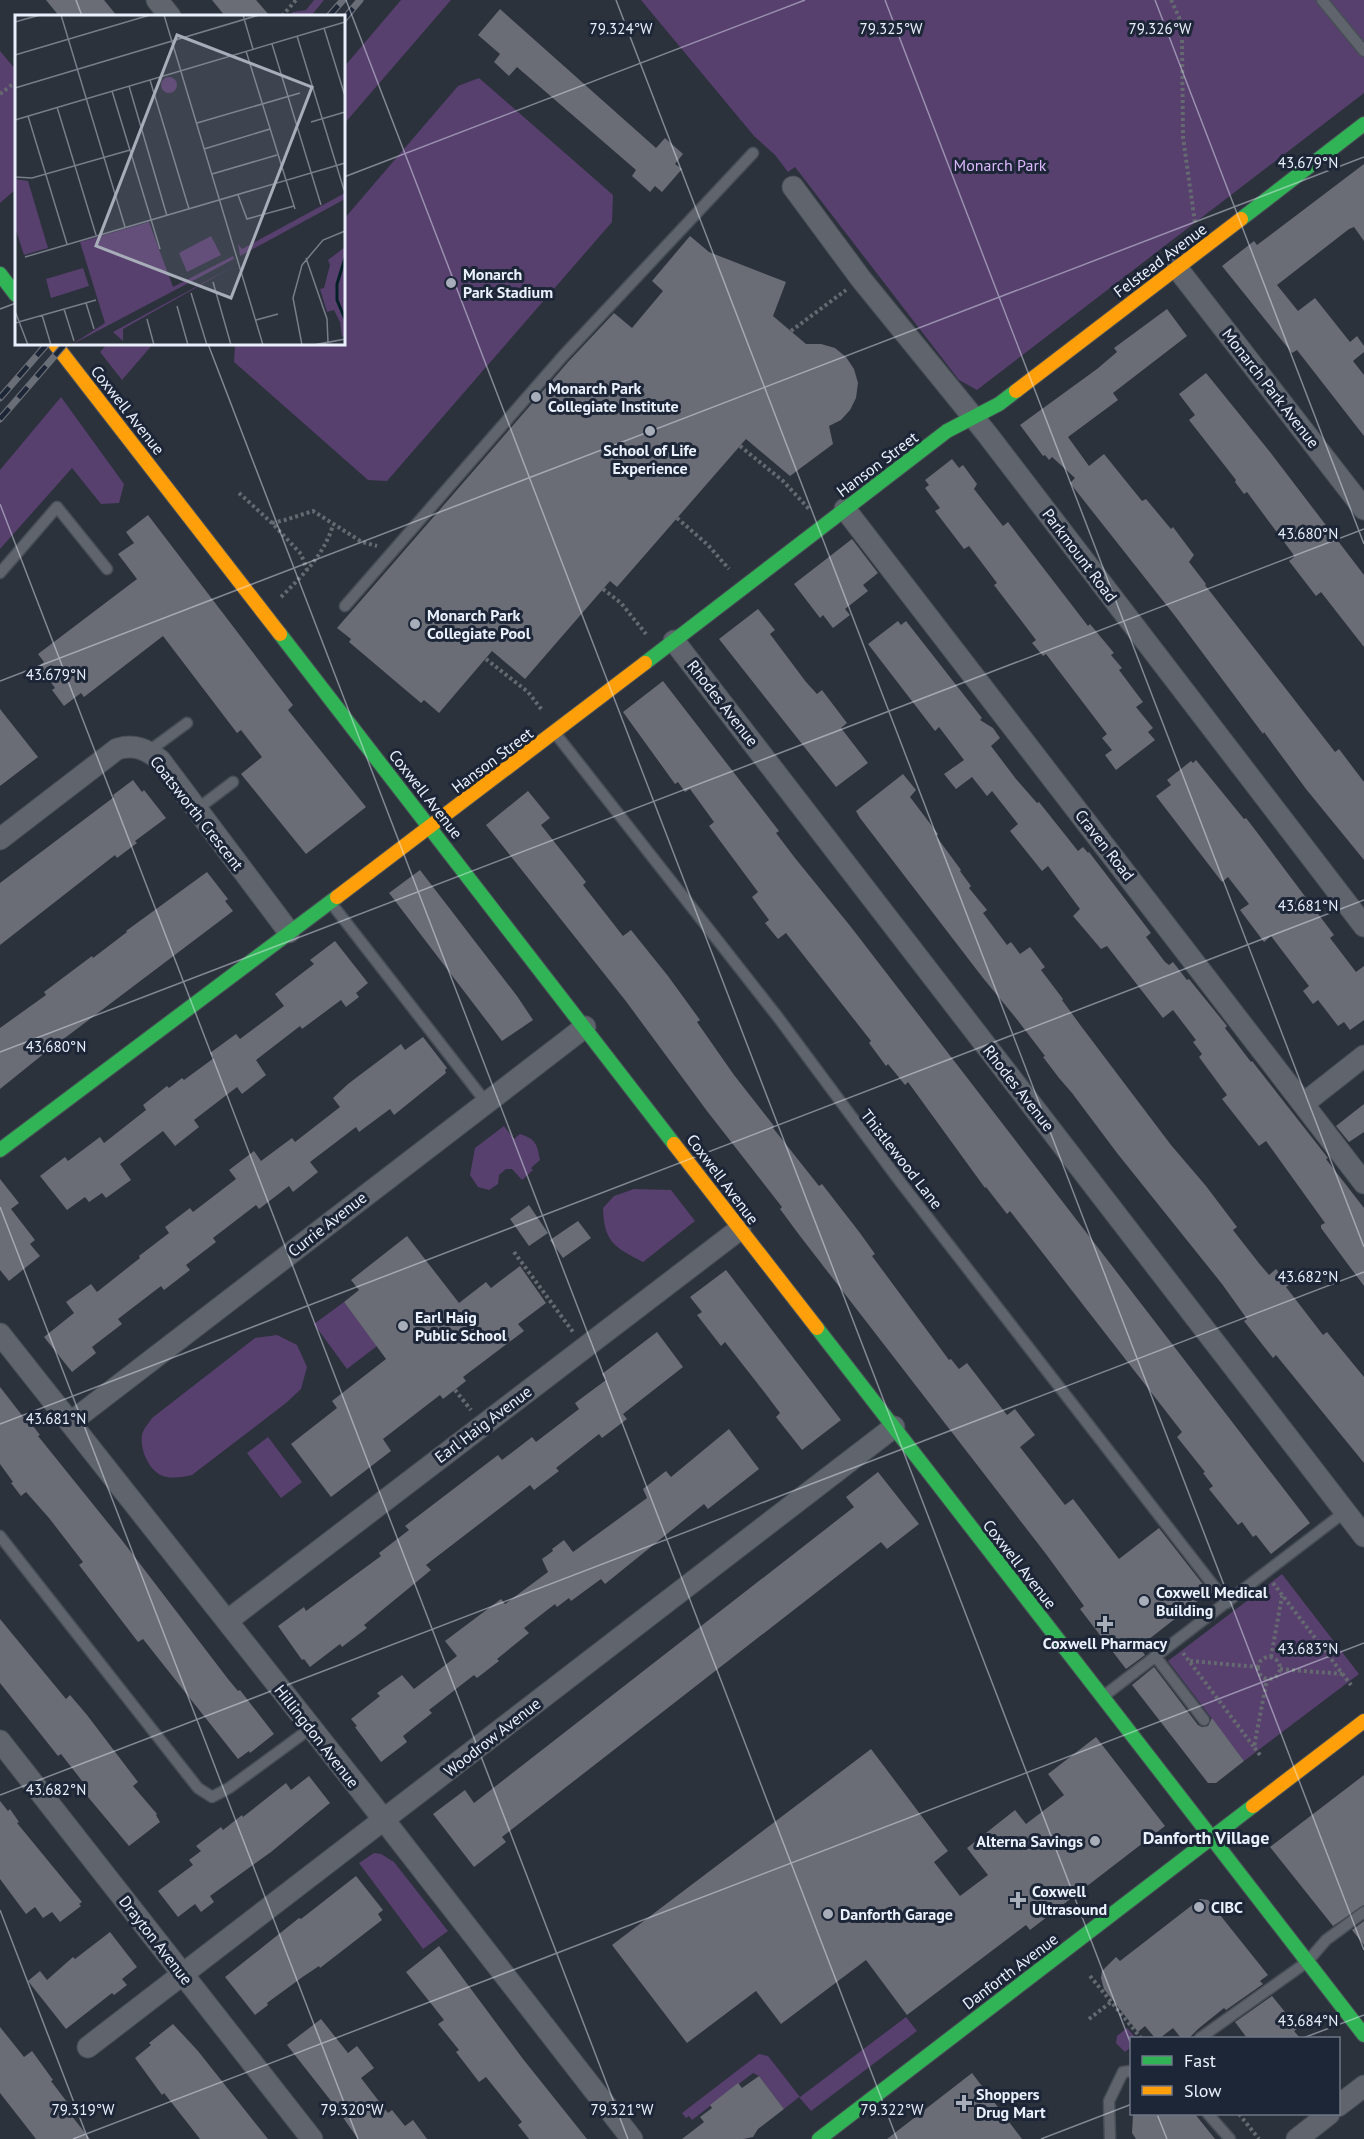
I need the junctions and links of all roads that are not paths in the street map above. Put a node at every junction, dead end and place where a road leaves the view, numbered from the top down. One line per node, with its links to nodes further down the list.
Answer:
1 (157, 0): 3 (street)
2 (1322, 0): 4 (lane)
3 (169, 15)
4 (1364, 51)
5 (1364, 124): 8 (main road, Felstead Avenue)
6 (753, 153): 17 (lane)
7 (793, 187): 12 (street, Parkmount Road)
8 (1177, 268): 12 (main road, Felstead Avenue); 14 (street, Monarch Park Avenue)
9 (0, 274): 10 (main road)
10 (15, 294)
11 (56, 345): 24 (main road, Coxwell Avenue)
12 (973, 416): 13 (main road, Hanson Street); 27 (street, Parkmount Road)
13 (845, 509): 18 (main road, Hanson Street); 32 (street, Craven Road)
14 (1364, 509)
15 (107, 569): 16 (lane)
16 (0, 573)
17 (345, 606)
18 (674, 641): 20 (main road, Hanson Street); 39 (street, Rhodes Avenue)
19 (187, 723): 21 (lane)
20 (555, 733): 24 (main road, Hanson Street); 42 (lane, Thistlewood Lane)
21 (149, 751): 23 (street, Coatsworth Crescent); 25 (street, Coatsworth Crescent)
22 (233, 782): 23 (lane)
23 (196, 810): 28 (street, Coatsworth Crescent)
24 (429, 827): 26 (main road, Hanson Street); 29 (main road, Coxwell Avenue)
25 (0, 839)
26 (330, 901): 28 (main road, Hanson Street); 31 (lane)
27 (1364, 926)
28 (289, 932): 33 (main road, Hanson Street)
29 (585, 1027): 31 (street, Currie Avenue); 35 (main road, Coxwell Avenue)
30 (1364, 1056): 32 (street)
31 (485, 1101): 37 (street, Currie Avenue)
32 (1303, 1104): 34 (street, Craven Road)
33 (0, 1150)
34 (1364, 1183)
35 (740, 1229): 38 (main road, Coxwell Avenue); 43 (street, Earl Haig Avenue)
36 (0, 1334): 37 (street, Hillingdon Avenue)
37 (71, 1422): 43 (street, Hillingdon Avenue)
38 (894, 1427): 45 (main road, Coxwell Avenue); 50 (street, Woodrow Avenue)
39 (1346, 1511): 41 (street, Rhodes Avenue); 42 (lane)
40 (0, 1536): 48 (lane)
41 (1364, 1536)
42 (1227, 1603): 44 (lane)
43 (226, 1621): 48 (street, Hillingdon Avenue)
44 (1155, 1656): 45 (lane); 46 (lane)
45 (1102, 1698): 51 (main road, Coxwell Avenue)
46 (1204, 1720)
47 (1364, 1721): 51 (main road, Danforth Avenue)
48 (311, 1728): 50 (street, Hillingdon Avenue)
49 (0, 1742): 54 (street, Drayton Avenue)
50 (384, 1820): 54 (street, Woodrow Avenue); 64 (street, Hillingdon Avenue)
51 (1211, 1838): 53 (main road, Coxwell Avenue); 65 (main road, Danforth Avenue)
52 (1364, 1912): 53 (lane)
53 (1307, 1962): 55 (main road, Coxwell Avenue); 56 (lane)
54 (183, 1974): 57 (street, Woodrow Avenue); 63 (street, Drayton Avenue)
55 (1364, 2035)
56 (1201, 2037)
57 (88, 2047)
58 (1130, 2071): 66 (lane)
59 (1364, 2086): 60 (street)
60 (1340, 2104)
61 (1209, 2115): 67 (lane)
62 (1328, 2115): 68 (street)
63 (312, 2139)
64 (632, 2139)
65 (819, 2139)
66 (1110, 2139)
67 (1230, 2139)
68 (1297, 2139)

